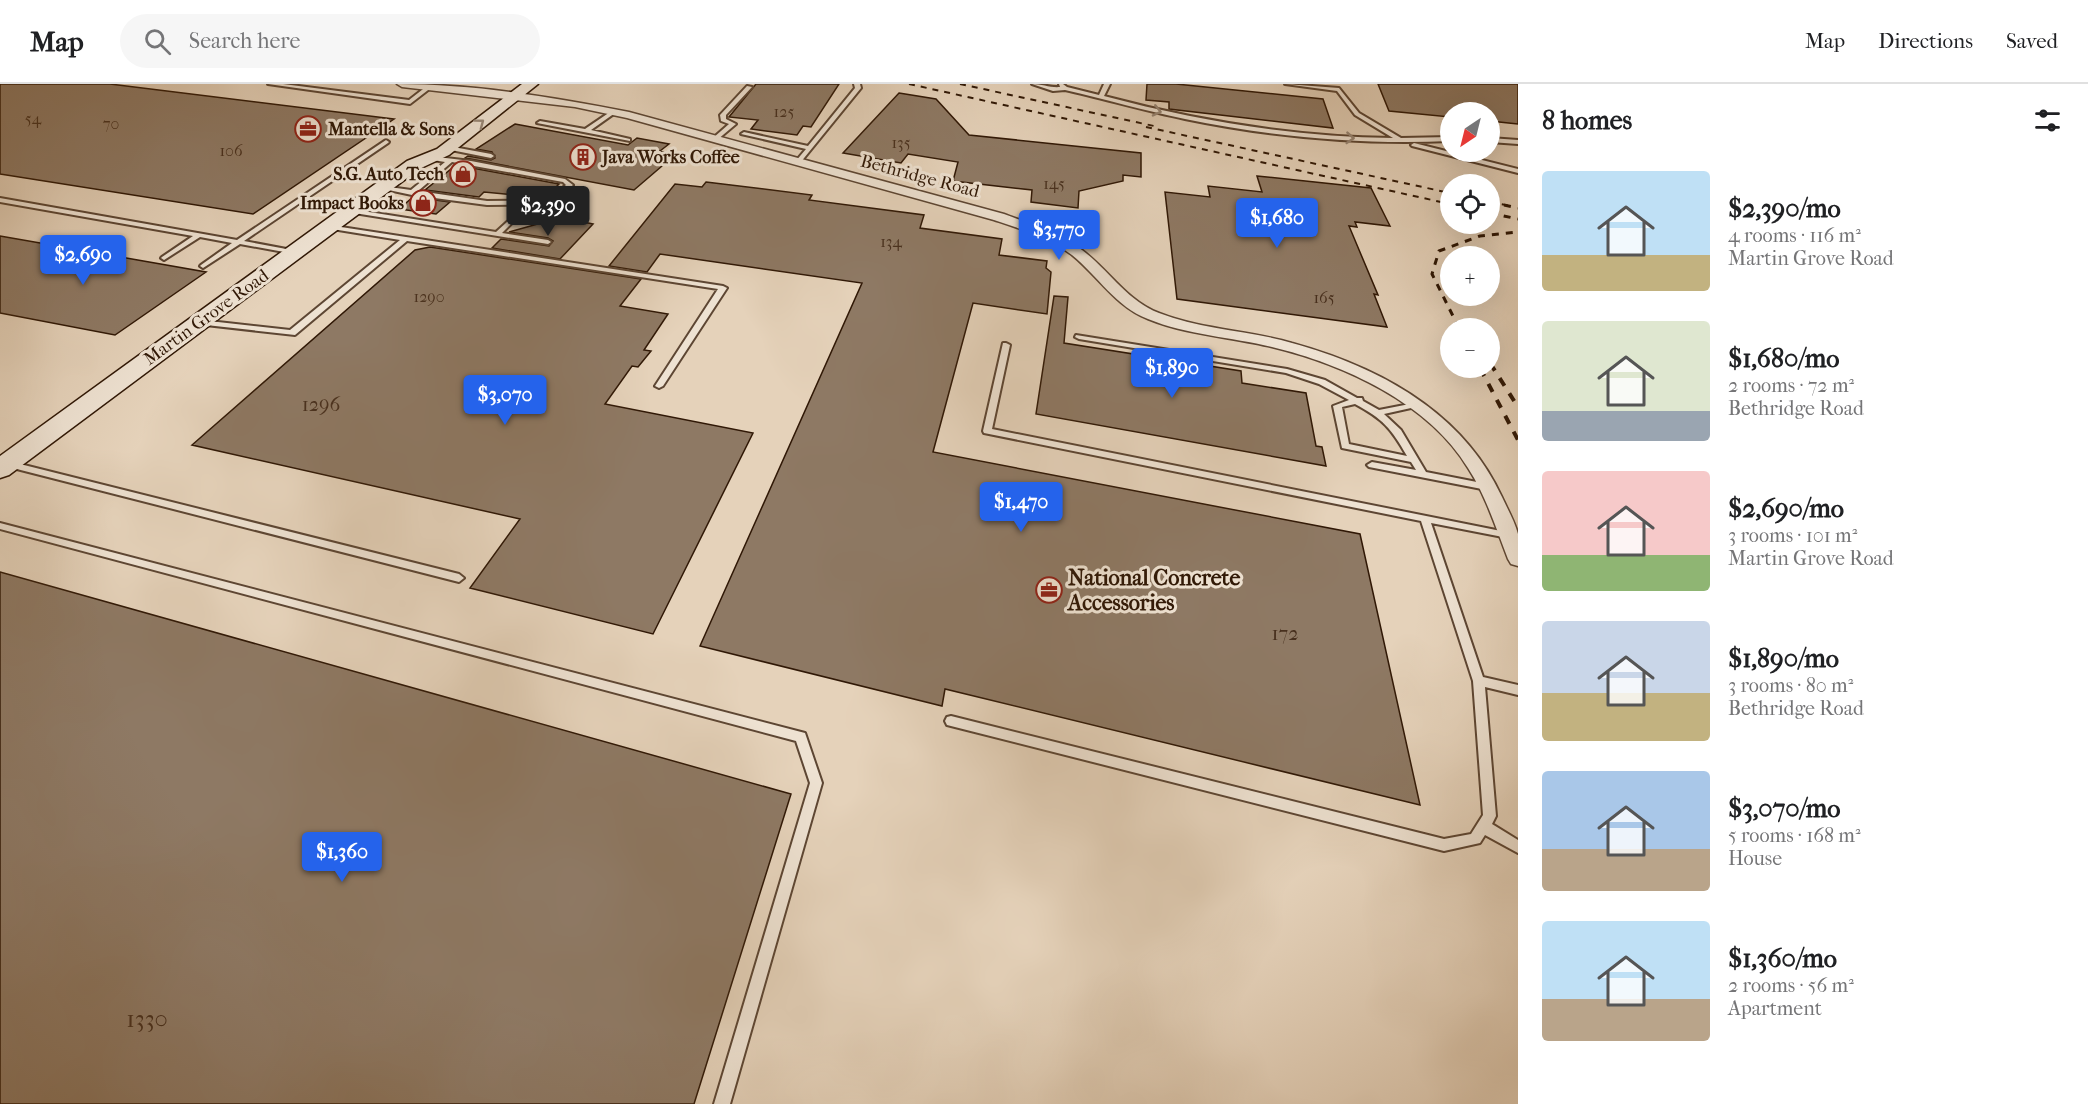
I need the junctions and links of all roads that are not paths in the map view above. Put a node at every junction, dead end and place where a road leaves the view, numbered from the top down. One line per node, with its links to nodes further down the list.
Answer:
1 (271, 84): 8 (lane)
2 (402, 84): 8 (street)
3 (531, 84): 11 (main road, Martin Grove Road)
4 (857, 84): 25 (lane)
5 (1035, 84): 9 (lane)
6 (1107, 84): 13 (lane)
7 (1288, 84): 21 (lane)
8 (424, 86): 12 (street)
9 (1063, 86): 13 (lane)
10 (749, 87): 18 (lane)
11 (512, 90): 12 (main road, Martin Grove Road); 14 (street, Bethridge Road); 26 (main road, Martin Grove Road, one-way to 11)
12 (496, 95): 28 (main road, Martin Grove Road)
13 (1101, 97): 21 (lane, one-way to 21)
14 (613, 112): 16 (lane); 18 (street, Bethridge Road)
15 (540, 123): 16 (lane)
16 (586, 131): 20 (lane)
17 (744, 134): 25 (lane)
18 (715, 139): 29 (street, Bethridge Road)
19 (1440, 139): 21 (lane)
20 (628, 140)
21 (1402, 141): 30 (lane)
22 (1500, 141): 24 (lane)
23 (386, 142): 40 (lane)
24 (1518, 142)
25 (809, 148): 29 (lane)
26 (449, 154): 27 (lane); 28 (main road, Martin Grove Road); 32 (lane); 32 (lane)
27 (491, 156)
28 (421, 161): 31 (main road, Martin Grove Road)
29 (798, 162): 50 (street, Bethridge Road)
30 (1518, 171)
31 (382, 188): 32 (lane); 34 (main road, Martin Grove Road)
32 (412, 193)
33 (0, 200): 38 (lane)
34 (350, 211): 36 (main road, Martin Grove Road); 37 (lane)
35 (518, 214): 37 (lane)
36 (328, 227): 39 (lane); 42 (main road, Martin Grove Road)
37 (497, 234): 41 (lane)
38 (199, 235): 40 (lane); 43 (lane)
39 (406, 239): 45 (lane); 48 (lane)
40 (239, 242): 42 (lane); 44 (lane)
41 (548, 242)
42 (295, 252): 45 (main road, Martin Grove Road)
43 (164, 258)
44 (203, 266)
45 (200, 322): 54 (main road, Martin Grove Road)
46 (1079, 337): 49 (lane)
47 (1006, 345): 57 (lane)
48 (659, 386)
49 (1359, 400): 51 (lane); 52 (lane)
50 (1417, 404): 51 (lane); 56 (street, Bethridge Road)
51 (1378, 412): 52 (lane)
52 (1414, 460): 55 (lane)
53 (1372, 465): 55 (lane)
54 (4, 467): 61 (lane)
55 (1424, 475): 56 (lane)
56 (1487, 487): 59 (street, Bethridge Road)
57 (1425, 519): 59 (lane); 62 (lane)
58 (0, 526): 67 (lane)
59 (1508, 535): 60 (street, Bethridge Road)
60 (1518, 559)
61 (459, 578)
62 (1479, 681): 63 (lane); 65 (lane)
63 (1518, 690)
64 (951, 721): 65 (lane)
65 (1484, 826): 66 (lane)
66 (1518, 847)
67 (722, 1104)

